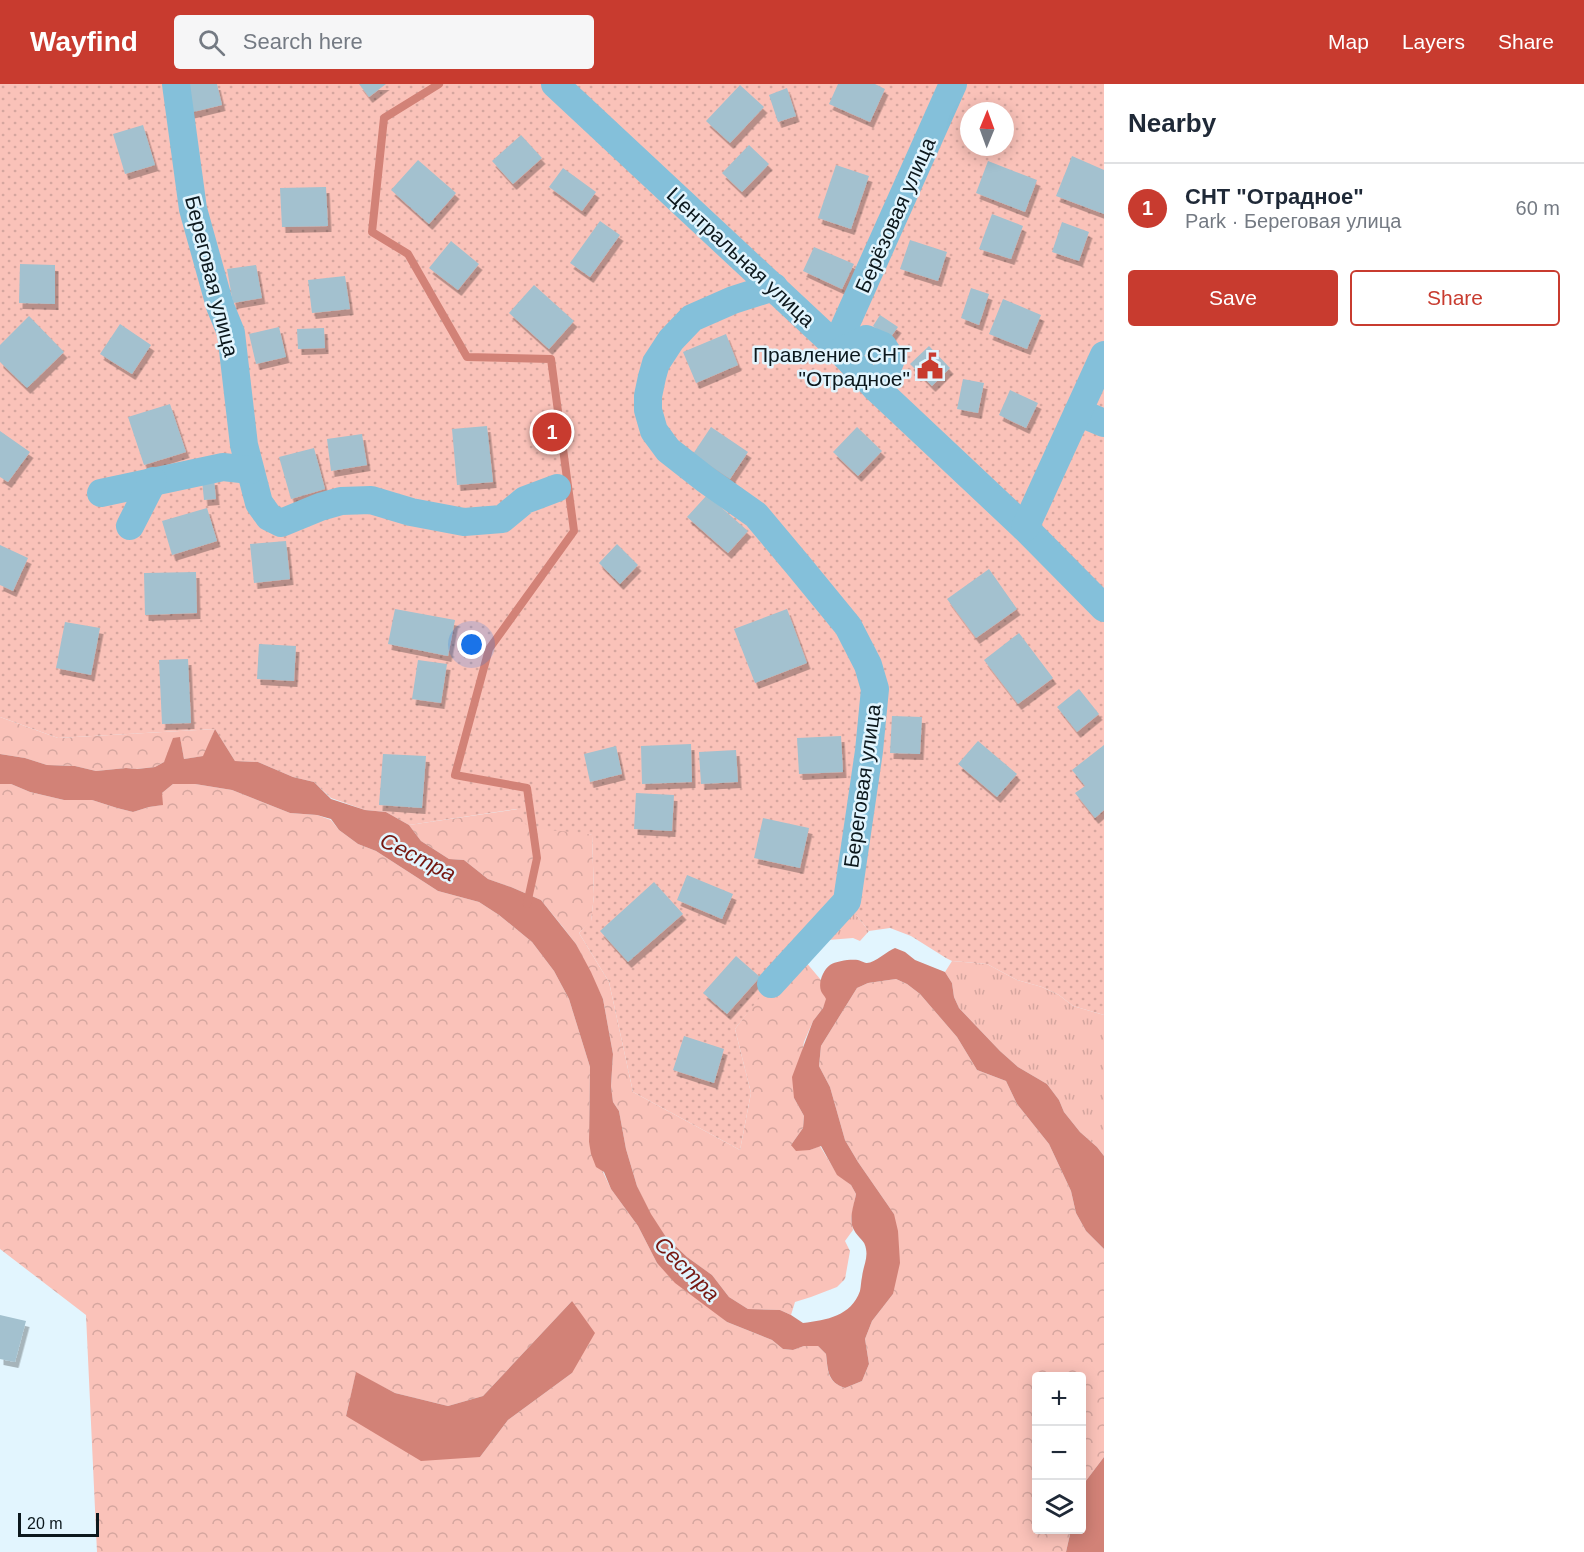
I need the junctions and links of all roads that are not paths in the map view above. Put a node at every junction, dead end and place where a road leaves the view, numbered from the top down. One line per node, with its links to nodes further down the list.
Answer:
1 (176, 84): 8 (street, Береговая улица)
2 (555, 84): 4 (street, Центральная улица)
3 (953, 84): 5 (street, Берёзовая улица)
4 (774, 287): 5 (street, Центральная улица); 15 (street, Береговая улица)
5 (839, 348): 13 (street)
6 (1104, 355): 7 (street)
7 (1091, 418): 13 (street)
8 (250, 470): 9 (street); 10 (street, Береговая улица)
9 (153, 481): 11 (street); 12 (street)
10 (557, 489)
11 (101, 493)
12 (130, 526)
13 (1025, 528): 14 (street)
14 (1104, 608)
15 (771, 984)

